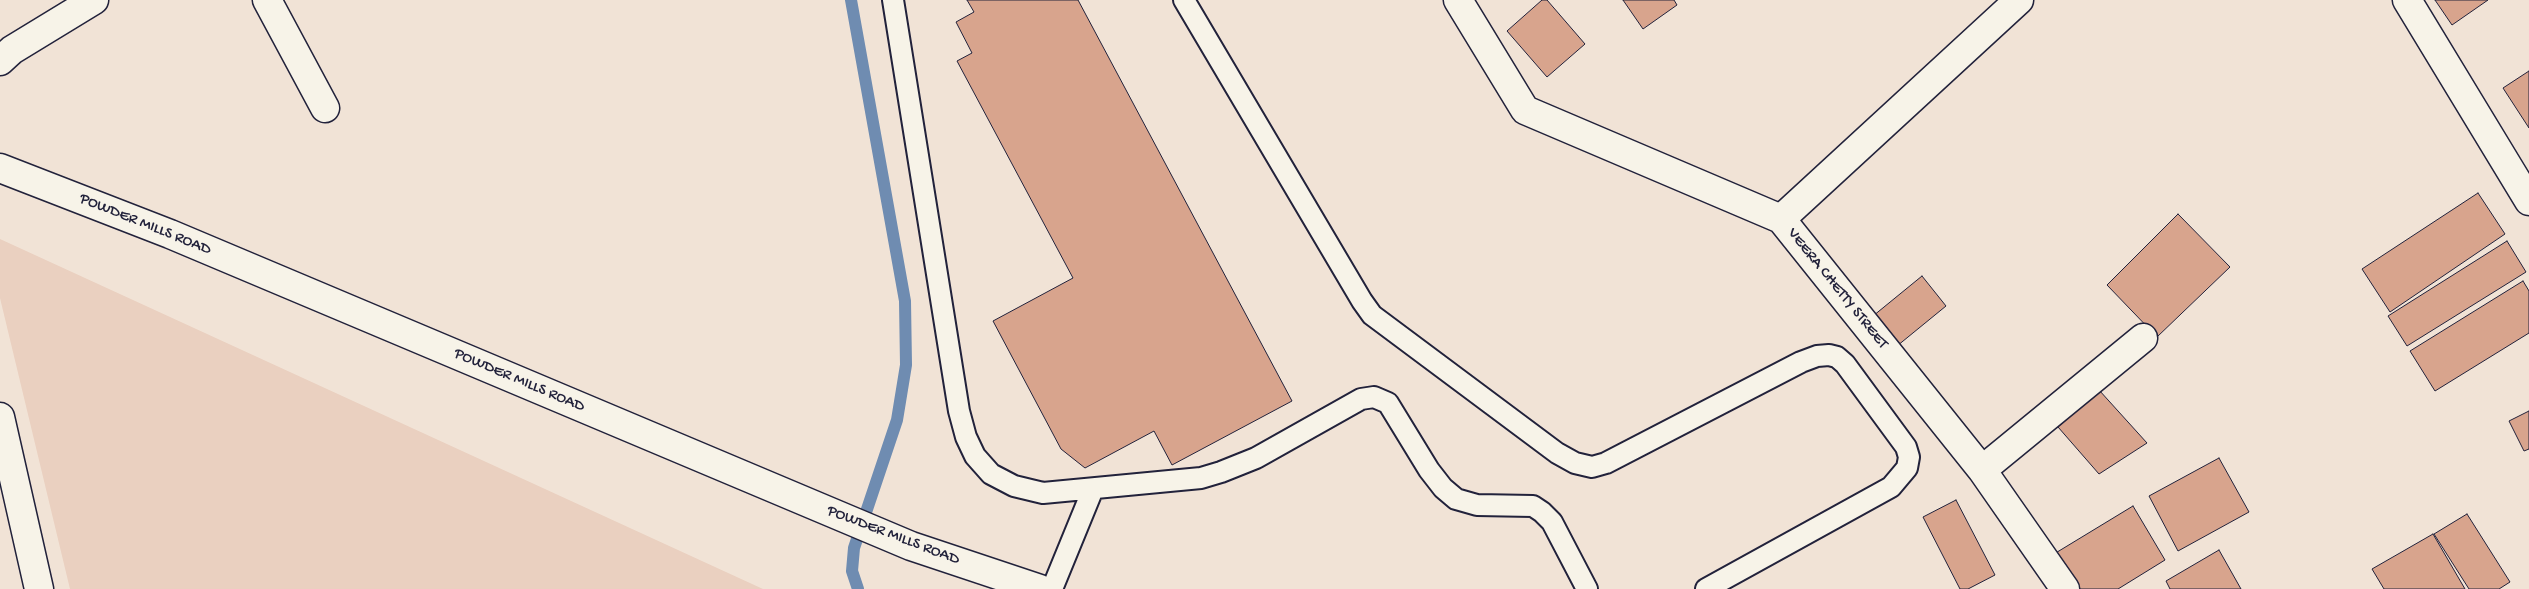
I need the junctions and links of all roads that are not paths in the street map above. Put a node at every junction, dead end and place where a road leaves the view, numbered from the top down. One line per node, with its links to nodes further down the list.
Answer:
1 (94, 0): 8 (street)
2 (267, 0): 9 (street)
3 (892, 0): 16 (lane)
4 (1184, 0): 21 (lane)
5 (1458, 0): 12 (street, VEERA CHETTY STREET)
6 (2019, 0): 12 (street)
7 (2407, 0): 11 (street)
8 (4, 50)
9 (324, 108)
10 (0, 168): 18 (street, POWDER MILLS ROAD)
11 (2529, 201)
12 (1781, 219): 15 (street, VEERA CHETTY STREET)
13 (2143, 338): 15 (street)
14 (0, 417): 17 (street)
15 (1982, 470): 22 (street, VEERA CHETTY STREET)
16 (1093, 489): 19 (lane); 20 (lane)
17 (39, 589)
18 (1040, 589)
19 (1052, 589)
20 (1587, 589)
21 (1706, 589)
22 (2065, 589)

